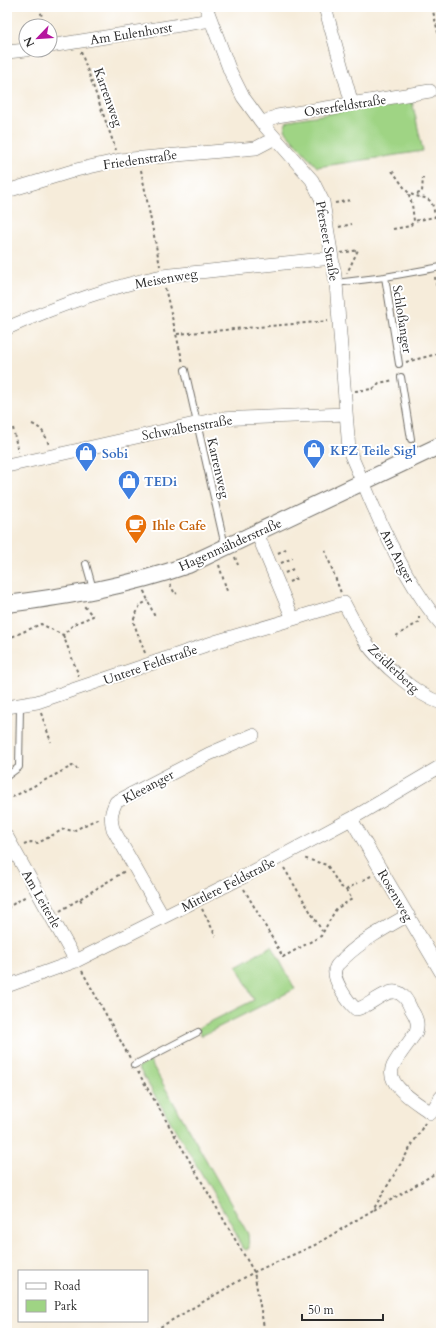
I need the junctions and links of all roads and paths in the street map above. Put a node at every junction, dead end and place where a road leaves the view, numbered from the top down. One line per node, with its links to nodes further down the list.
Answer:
1 (39, 7): 5 (path)
2 (206, 7): 6 (street, Pferseer Straße)
3 (325, 7): 13 (street)
4 (432, 7): 9 (path)
5 (42, 18)
6 (211, 20): 7 (street, Am Eulenhorst); 14 (street, Pferseer Straße)
7 (78, 42): 8 (street, Am Eulenhorst); 16 (path, Karrenweg)
8 (58, 45)
9 (441, 45)
10 (18, 51): 11 (street)
11 (7, 52)
12 (430, 92): 13 (street, Osterfeldstraße)
13 (352, 104): 14 (street, Osterfeldstraße)
14 (262, 123): 15 (street, Pferseer Straße)
15 (275, 138): 16 (street, Friedenstraße); 30 (street, Pferseer Straße)
16 (120, 160): 19 (street, Friedenstraße)
17 (392, 171): 20 (path)
18 (423, 177): 21 (path)
19 (7, 191)
20 (408, 192): 21 (path); 26 (path)
21 (416, 195): 25 (path)
22 (350, 200): 23 (path)
23 (335, 203)
24 (441, 216): 25 (path)
25 (435, 217): 26 (path)
26 (414, 221): 29 (path)
27 (352, 224): 28 (path)
28 (339, 226)
29 (393, 229)
30 (332, 256): 34 (street, Pferseer Straße); 34 (path); 38 (street, Meisenweg)
31 (441, 267): 32 (lane, Schloßanger)
32 (433, 268): 33 (lane, Schloßanger); 36 (path)
33 (385, 277): 34 (lane, Schloßanger); 42 (lane, Schloßanger)
34 (341, 279): 37 (street, Pferseer Straße)
35 (436, 313): 36 (path)
36 (441, 313)
37 (339, 319): 39 (path); 46 (street, Pferseer Straße)
38 (7, 328)
39 (176, 334)
40 (441, 354): 41 (path)
41 (415, 360)
42 (399, 364)
43 (185, 370): 48 (lane, Karrenweg)
44 (401, 377): 51 (lane)
45 (394, 380): 46 (path)
46 (344, 392): 47 (street, Pferseer Straße)
47 (346, 414): 48 (street, Schwalbenstraße); 56 (street, Pferseer Straße)
48 (197, 422): 53 (street, Schwalbenstraße); 60 (lane, Karrenweg)
49 (32, 424): 53 (path)
50 (13, 428): 54 (path)
51 (411, 439)
52 (441, 445): 56 (street, Hagenmähderstraße)
53 (52, 456): 54 (street, Schwalbenstraße)
54 (20, 463): 55 (street, Schwalbenstraße)
55 (7, 466)
56 (363, 483): 57 (street, Hagenmähderstraße); 85 (street, Am Anger)
57 (257, 533): 60 (street, Hagenmähderstraße); 84 (street)
58 (288, 548): 61 (path)
59 (325, 550): 77 (path)
60 (230, 552): 65 (path); 72 (street, Hagenmähderstraße)
61 (275, 554)
62 (293, 558): 64 (path)
63 (86, 564): 72 (lane)
64 (279, 564)
65 (238, 565)
66 (220, 569): 74 (path)
67 (293, 569): 68 (path)
68 (283, 574)
69 (297, 578): 70 (path)
70 (286, 583)
71 (172, 588): 75 (path)
72 (94, 591): 78 (street, Hagenmähderstraße)
73 (144, 591): 76 (path)
74 (227, 591)
75 (177, 593)
76 (148, 601): 80 (path); 89 (path)
77 (344, 603): 84 (street, Untere Feldstraße); 92 (street, Zeidlerberg)
78 (7, 604)
79 (85, 608): 81 (path)
80 (155, 614)
81 (93, 616): 83 (path); 86 (path)
82 (419, 617): 87 (path)
83 (96, 619)
84 (294, 619): 89 (street, Untere Feldstraße)
85 (441, 624)
86 (62, 635): 88 (path); 90 (path)
87 (396, 636)
88 (7, 639)
89 (149, 664): 90 (street, Untere Feldstraße)
90 (83, 686): 91 (street, Untere Feldstraße)
91 (37, 702): 93 (street, Untere Feldstraße); 95 (path)
92 (441, 703)
93 (13, 707): 98 (lane)
94 (253, 735): 105 (street, Kleeanger)
95 (50, 742)
96 (441, 766): 104 (street, Mittlere Feldstraße)
97 (76, 769): 99 (path)
98 (7, 776)
99 (52, 777): 100 (path); 101 (path)
100 (54, 780)
101 (25, 790): 102 (path); 103 (path)
102 (28, 794)
103 (7, 800)
104 (352, 819): 108 (street, Mittlere Feldstraße); 122 (street, Rosenweg)
105 (111, 820): 107 (path); 123 (street)
106 (7, 838): 114 (street, Am Leiterle)
107 (33, 842)
108 (295, 850): 109 (street, Mittlere Feldstraße); 116 (path)
109 (278, 858): 111 (street, Mittlere Feldstraße); 124 (path)
110 (124, 872): 113 (path)
111 (239, 879): 118 (street, Mittlere Feldstraße); 124 (path)
112 (357, 884): 116 (path)
113 (100, 886): 115 (path); 117 (path)
114 (37, 889): 120 (path); 126 (street, Am Leiterle)
115 (103, 890)
116 (346, 890): 124 (path)
117 (80, 899): 119 (path); 121 (path)
118 (198, 900): 123 (street, Mittlere Feldstraße); 125 (path)
119 (83, 904)
120 (7, 908)
121 (64, 909)
122 (408, 915): 127 (street, Rosenweg); 132 (street)
123 (163, 917): 126 (street, Mittlere Feldstraße)
124 (323, 931)
125 (216, 936)
126 (76, 961): 128 (street, Mittlere Feldstraße); 130 (path)
127 (441, 972)
128 (7, 986)
129 (198, 1032): 130 (lane)
130 (134, 1065): 135 (path)
131 (441, 1097): 132 (street)
132 (431, 1113): 134 (path)
133 (441, 1170): 134 (path)
134 (373, 1210): 135 (path)
135 (254, 1272): 136 (path); 137 (path)
136 (150, 1333)
137 (265, 1333)

